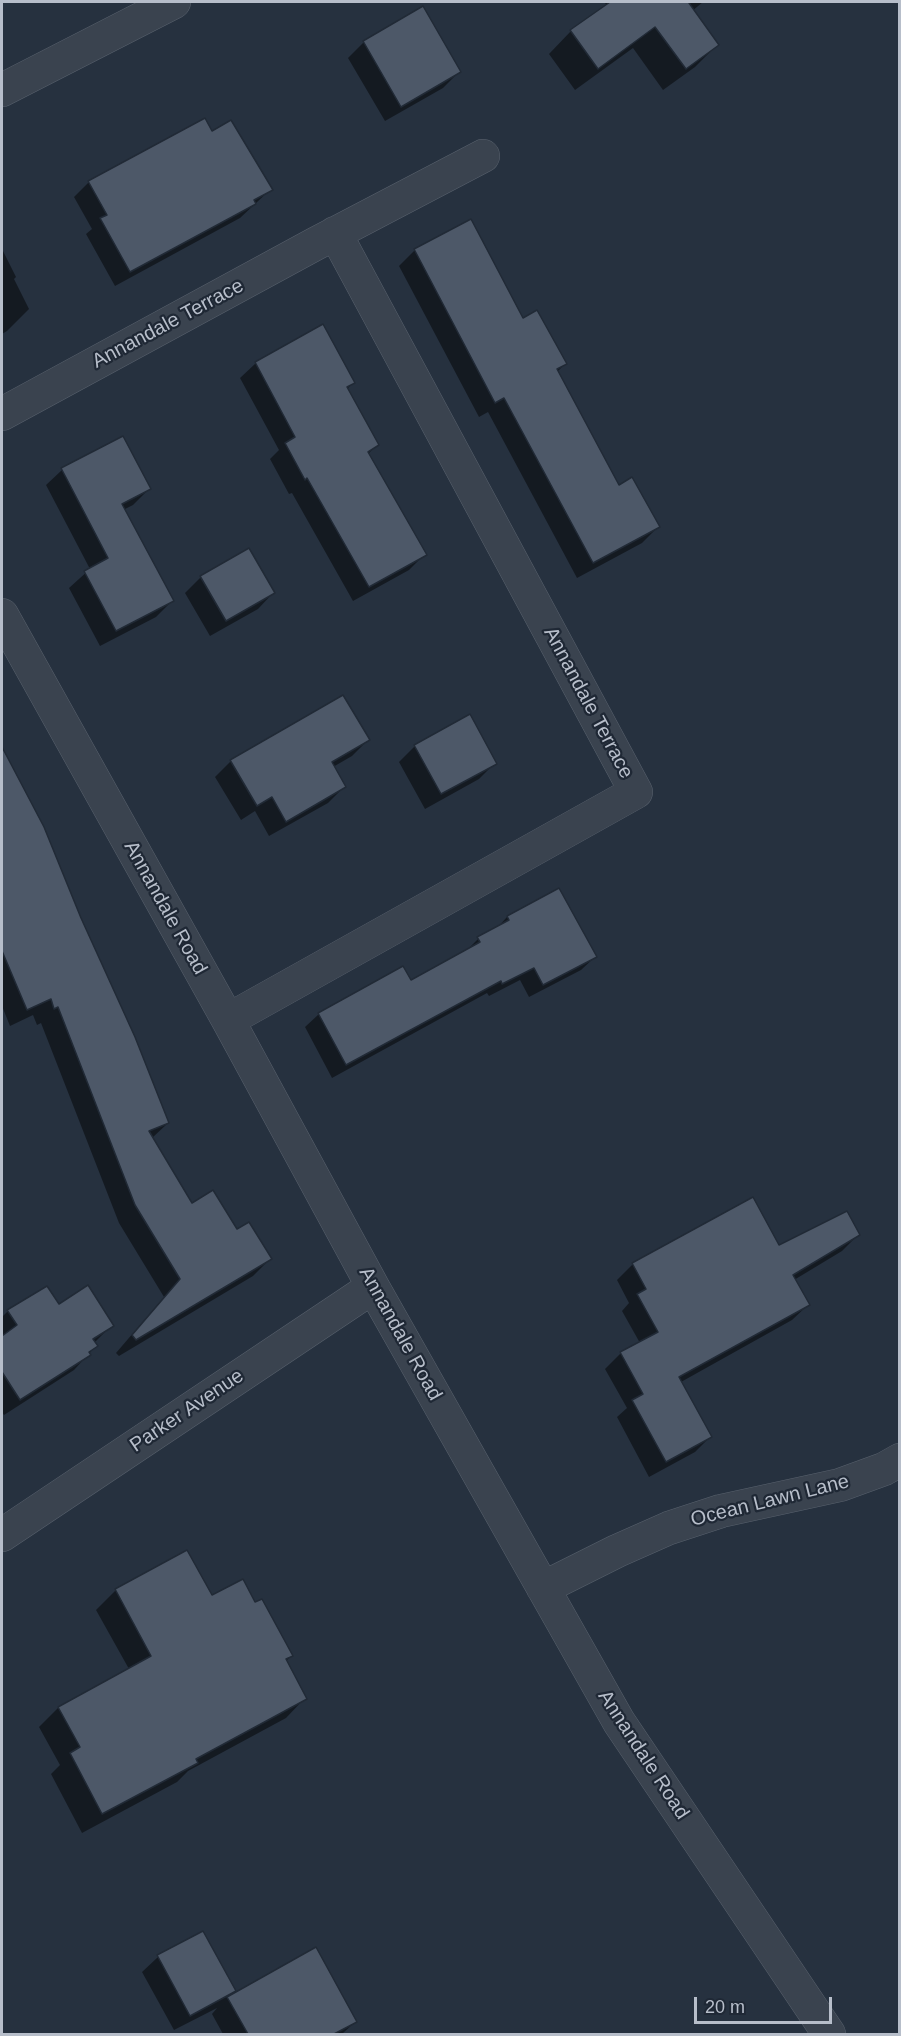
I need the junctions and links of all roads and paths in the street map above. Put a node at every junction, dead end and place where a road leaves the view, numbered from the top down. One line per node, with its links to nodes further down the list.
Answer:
1 (174, 2): 2 (street)
2 (2, 90)
3 (483, 156): 4 (street, Annandale Terrace)
4 (335, 234): 5 (street, Annandale Terrace); 8 (street, Annandale Terrace)
5 (2, 414)
6 (2, 615): 7 (street, Annandale Road)
7 (12, 657): 8 (street, Annandale Road)
8 (228, 1020): 9 (street, Annandale Road)
9 (373, 1287): 11 (street, Parker Avenue); 12 (street, Annandale Road)
10 (900, 1460): 12 (street, Ocean Lawn Lane)
11 (2, 1535)
12 (543, 1588): 13 (street, Annandale Road)
13 (829, 2034)

